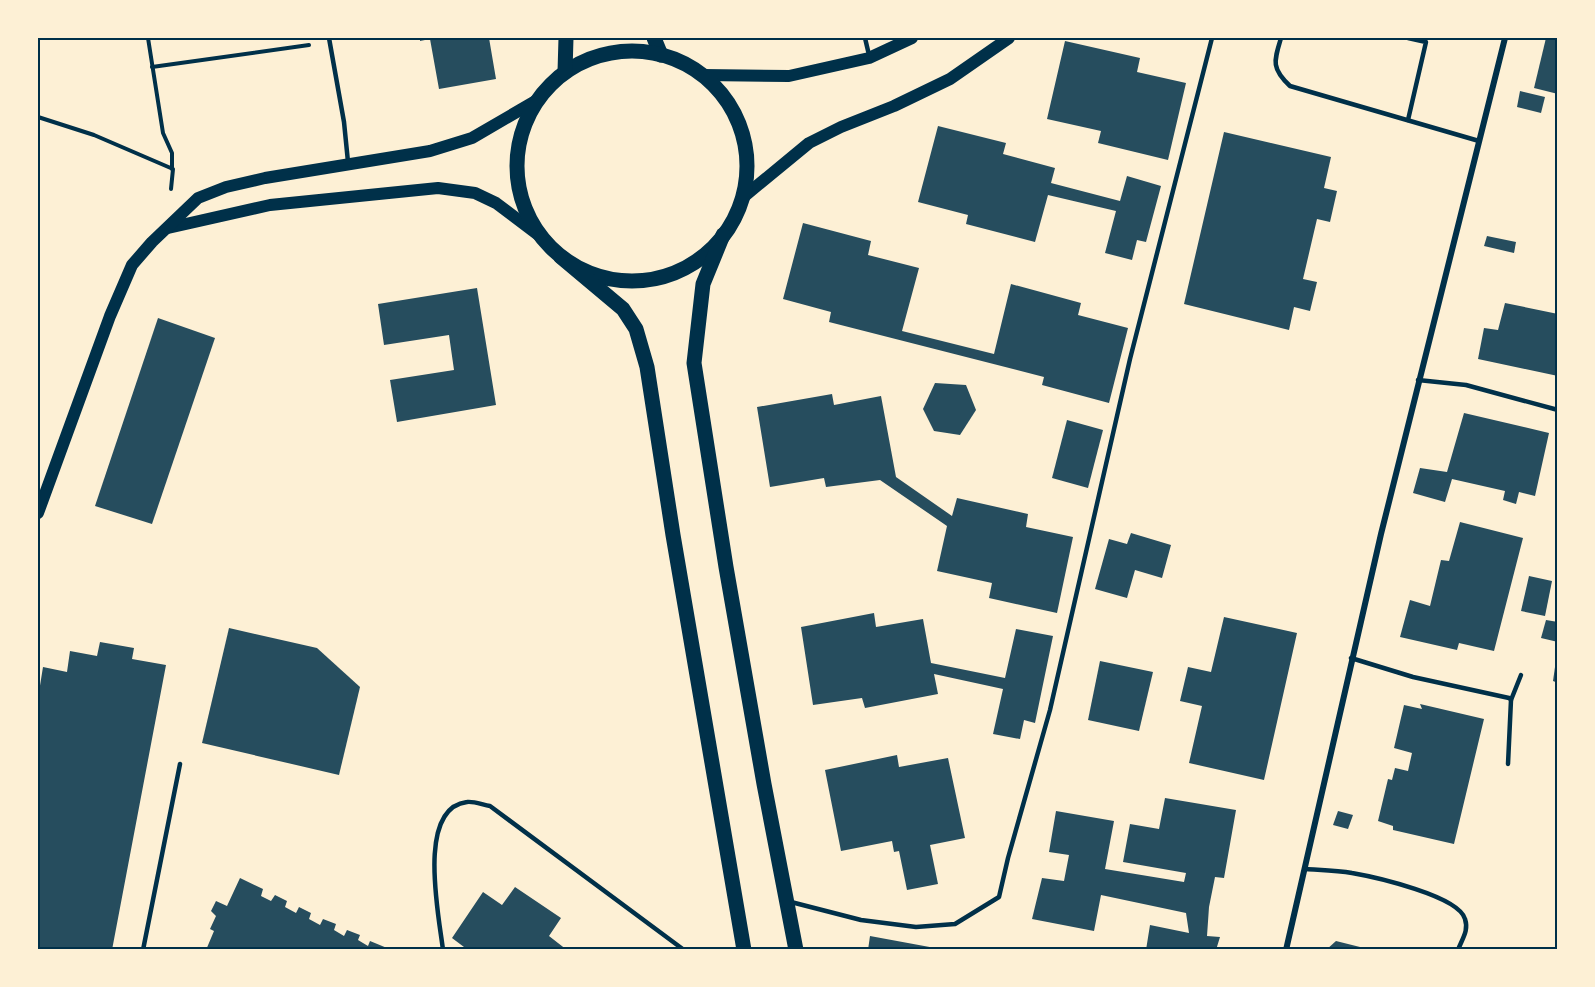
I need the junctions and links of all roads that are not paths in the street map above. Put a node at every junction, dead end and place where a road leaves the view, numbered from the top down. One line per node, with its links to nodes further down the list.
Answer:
1 (566, 38): 13 (main road)
2 (654, 38): 11 (main road)
3 (865, 38): 12 (lane)
4 (912, 38): 12 (main road)
5 (1009, 38): 19 (main road)
6 (1212, 38): 33 (lane)
7 (1281, 38): 16 (lane)
8 (1408, 38): 16 (lane)
9 (1505, 38): 17 (street)
10 (330, 40): 18 (lane)
11 (661, 55): 13 (main road); 14 (main road)
12 (869, 58): 14 (main road)
13 (565, 72): 15 (main road)
14 (703, 75): 19 (main road)
15 (538, 99): 18 (main road); 22 (main road)
16 (1408, 120): 17 (lane)
17 (1479, 141): 24 (street)
18 (348, 165): 20 (main road)
19 (741, 199): 21 (main road)
20 (166, 229): 22 (main road); 26 (main road)
21 (723, 235): 23 (main road); 33 (main road)
22 (541, 237): 23 (main road)
23 (561, 257): 37 (main road)
24 (1418, 380): 25 (lane); 27 (street)
25 (1557, 410)
26 (38, 513)
27 (1351, 658): 29 (lane); 32 (street)
28 (1521, 675): 29 (lane)
29 (1511, 700): 31 (lane)
30 (180, 764): 34 (lane)
31 (1508, 764)
32 (1306, 869): 39 (street); 40 (lane)
33 (788, 901): 38 (main road)
34 (143, 950)
35 (443, 950): 36 (lane)
36 (684, 950)
37 (744, 950)
38 (796, 950)
39 (1286, 950)
40 (1458, 950)

